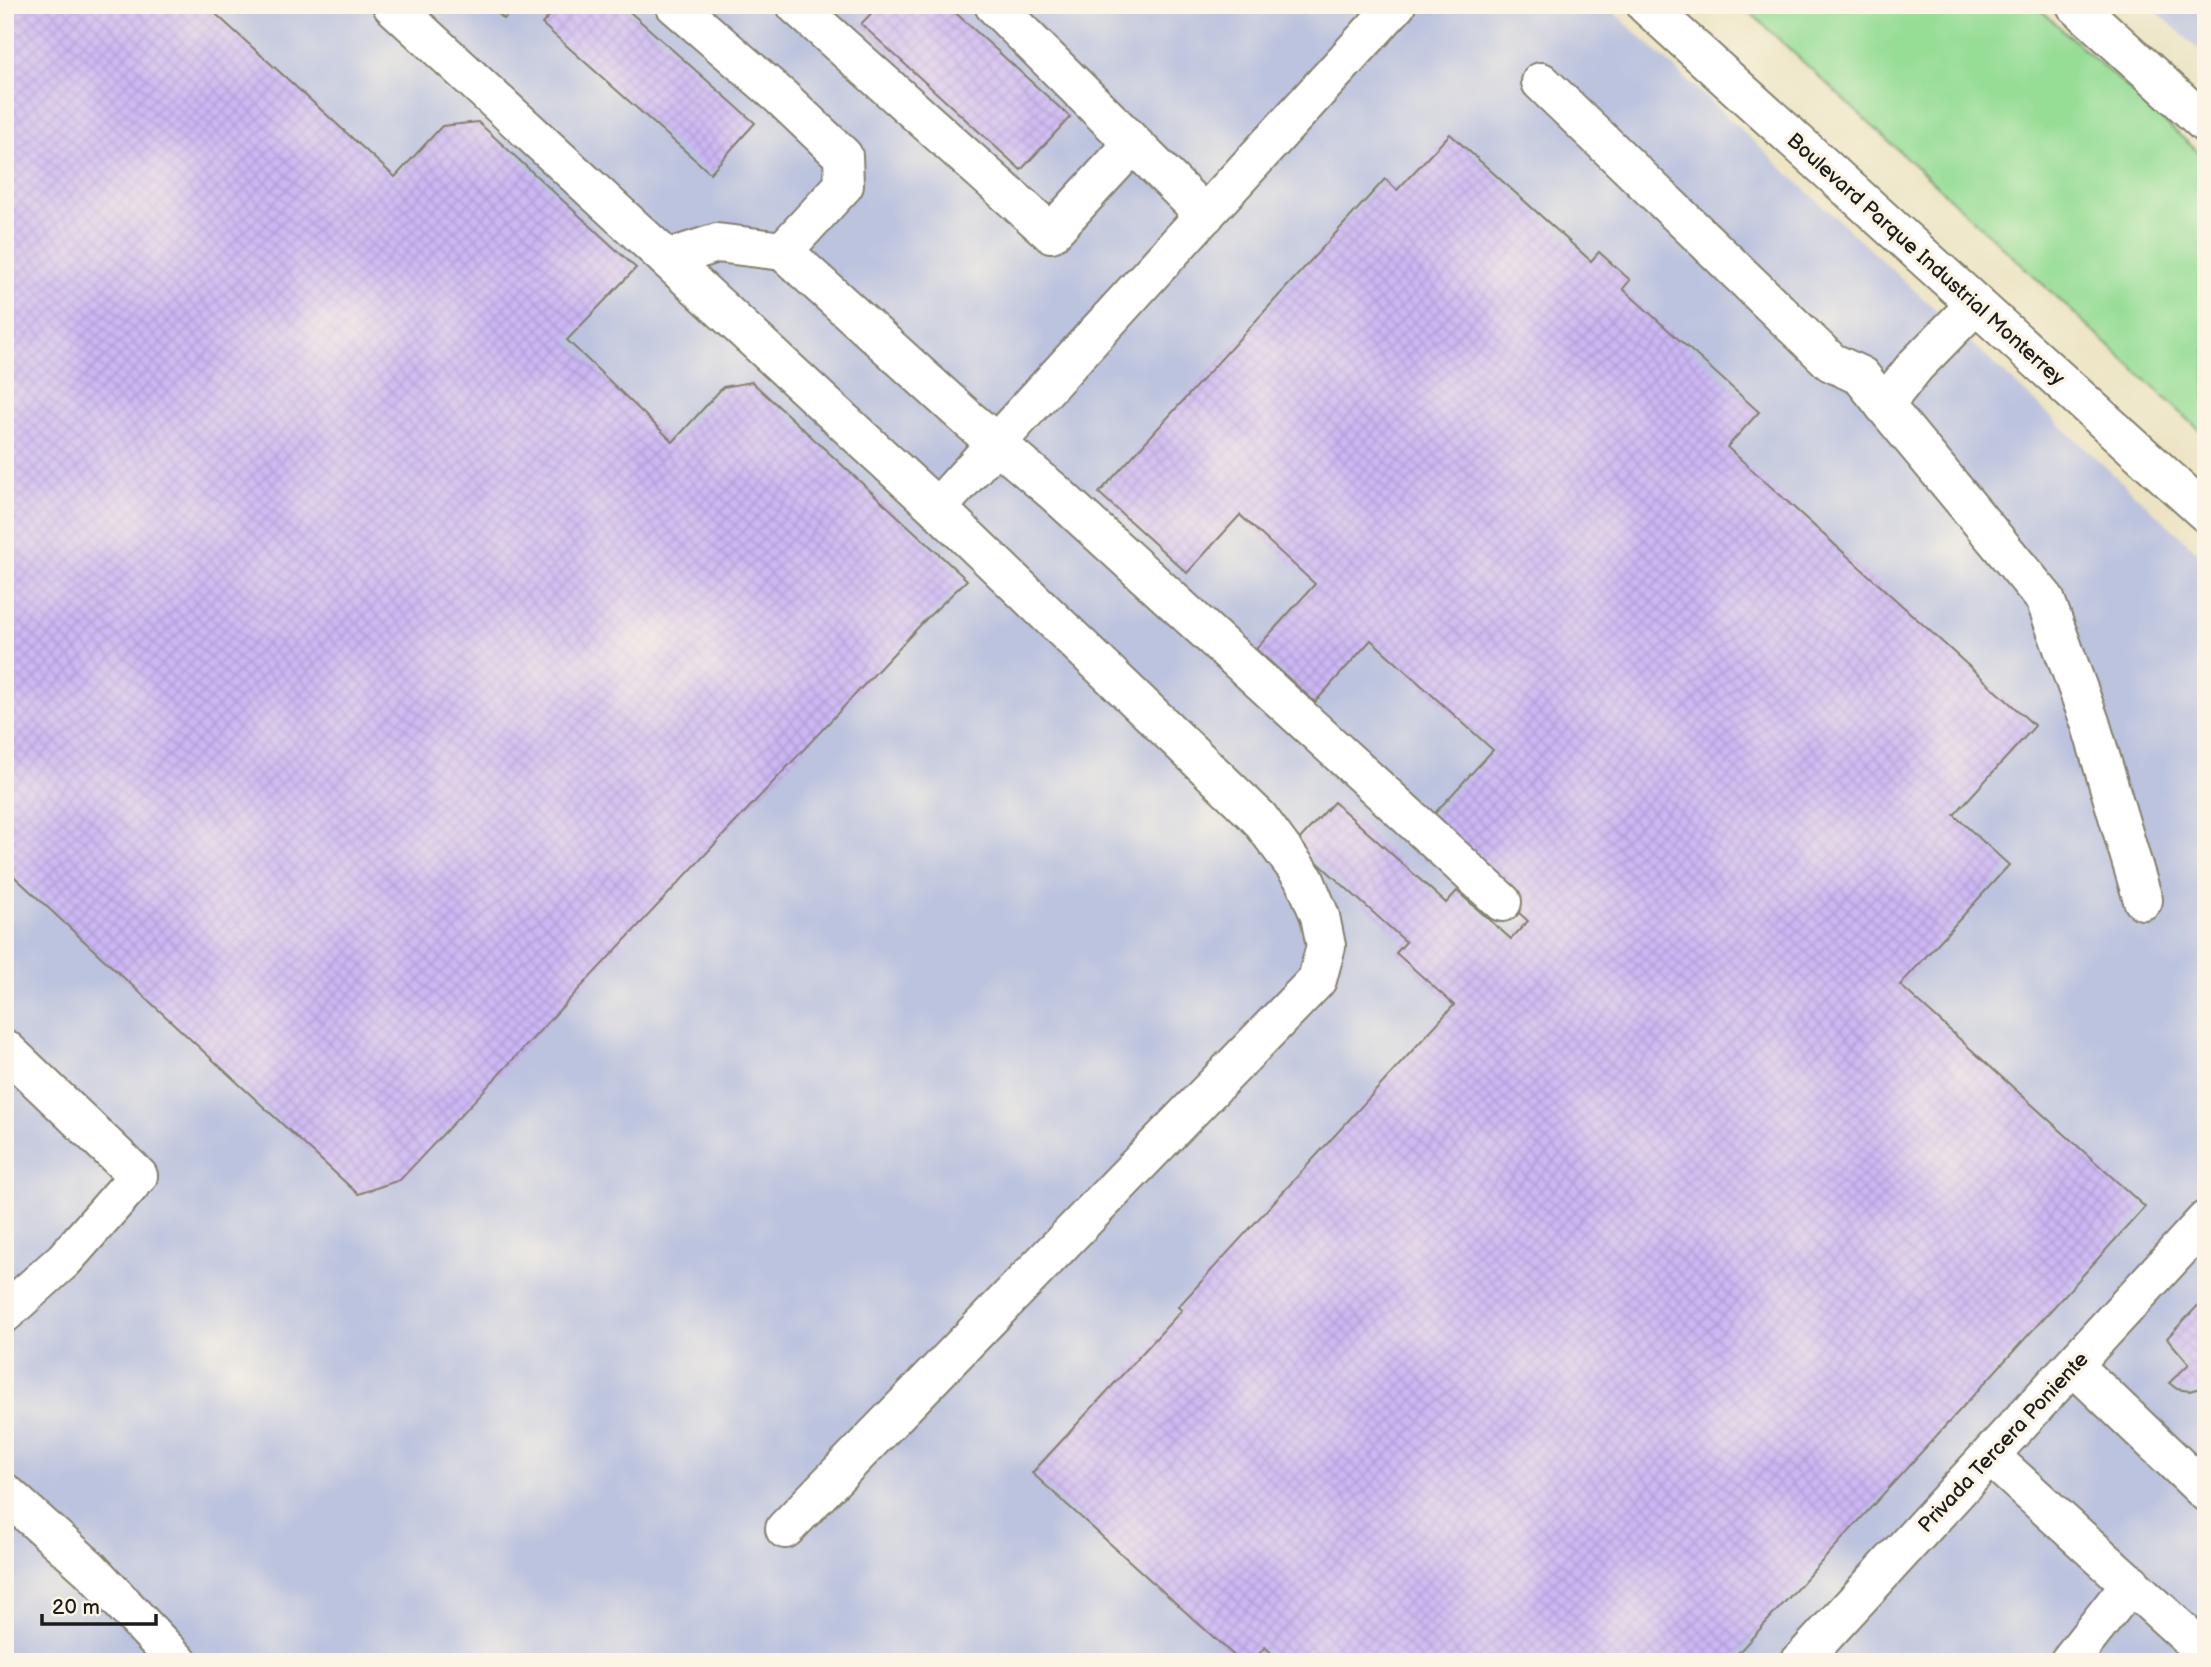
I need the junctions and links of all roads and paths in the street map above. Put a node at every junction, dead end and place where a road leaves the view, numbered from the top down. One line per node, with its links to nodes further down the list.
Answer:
1 (392, 5): 13 (street)
2 (675, 5): 12 (street)
3 (796, 5): 10 (street)
4 (994, 5): 10 (street)
5 (1395, 5): 11 (street)
6 (1646, 5): 14 (street, Boulevard Parque Industrial Monterrey)
7 (2076, 5): 9 (street)
8 (1541, 82): 15 (street)
9 (2206, 124)
10 (1133, 144): 11 (street)
11 (1205, 215): 16 (street)
12 (783, 251): 13 (street); 16 (street)
13 (667, 259): 17 (street)
14 (1976, 304): 15 (street); 18 (street, Boulevard Parque Industrial Monterrey)
15 (1884, 405): 19 (street)
16 (997, 442): 17 (street); 20 (street)
17 (937, 508): 28 (street)
18 (2206, 513)
19 (2143, 900)
20 (1502, 902)
21 (5, 1049): 23 (street)
22 (2206, 1220): 24 (street, Privada Tercera Poniente)
23 (5, 1313)
24 (2074, 1366): 25 (street, Privada Tercera Poniente); 26 (street)
25 (1990, 1456): 29 (street); 32 (street, Privada Tercera Poniente)
26 (2206, 1492)
27 (5, 1493): 31 (street)
28 (785, 1529)
29 (2131, 1583): 30 (street); 33 (street)
30 (2206, 1653)
31 (178, 1662)
32 (1800, 1662)
33 (2069, 1662)

